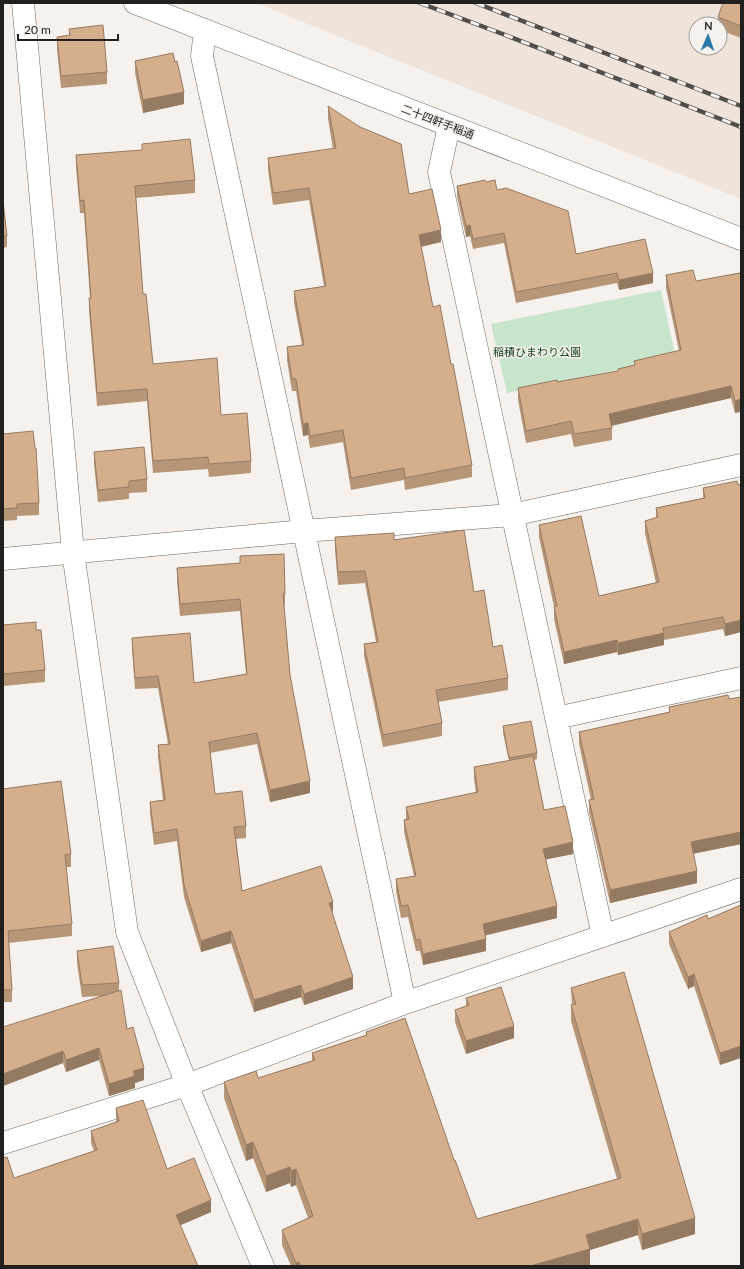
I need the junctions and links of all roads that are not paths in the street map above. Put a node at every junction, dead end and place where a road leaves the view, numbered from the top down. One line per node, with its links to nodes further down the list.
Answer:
1 (23, 3): 9 (street)
2 (135, 3): 3 (street, 二十四軒手稲通)
3 (205, 30): 4 (street, 二十四軒手稲通); 8 (street)
4 (449, 126): 5 (street, 二十四軒手稲通); 7 (street)
5 (741, 239)
6 (741, 465): 7 (street)
7 (512, 515): 8 (street); 12 (street)
8 (304, 531): 9 (street); 15 (street)
9 (73, 552): 10 (street); 16 (street)
10 (3, 559)
11 (741, 678): 12 (street)
12 (556, 718): 14 (street)
13 (741, 889): 14 (street)
14 (603, 936): 15 (street)
15 (404, 1003): 16 (street)
16 (188, 1085): 17 (street); 18 (street)
17 (3, 1143)
18 (264, 1266)

